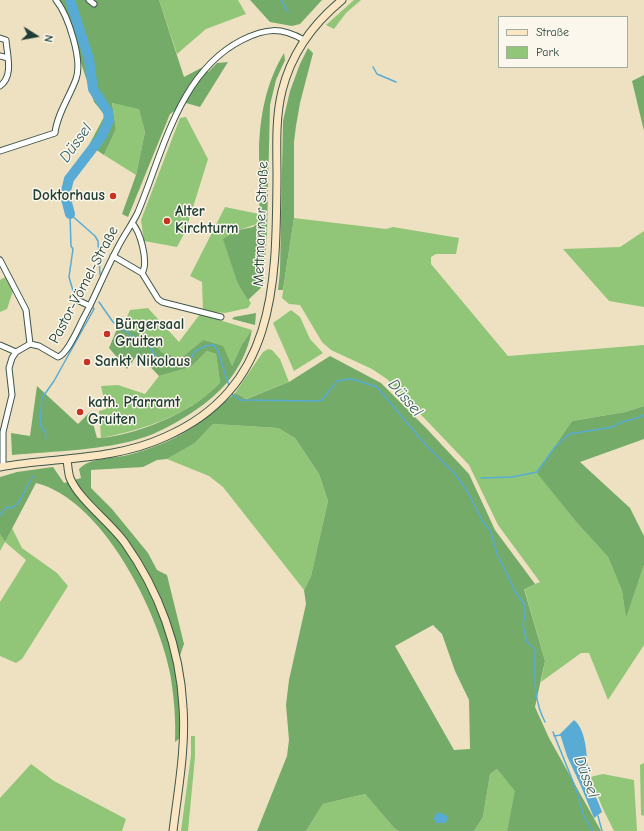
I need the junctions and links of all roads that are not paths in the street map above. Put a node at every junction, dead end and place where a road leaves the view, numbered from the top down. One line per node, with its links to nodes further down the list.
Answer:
1 (56, 0): 8 (street)
2 (342, 0): 4 (main road, Mettmanner Straße)
3 (0, 38): 6 (street)
4 (304, 40): 9 (street); 19 (main road, Mettmanner Straße)
5 (0, 56): 6 (street)
6 (8, 58): 7 (street)
7 (0, 86)
8 (0, 151)
9 (132, 223): 10 (street, Pastor-Vömel-Straße); 12 (street)
10 (113, 256): 12 (street); 14 (street, Pastor-Vömel-Straße)
11 (0, 260): 16 (street)
12 (142, 273): 15 (street)
13 (73, 298): 14 (street)
14 (90, 306): 16 (street, Pastor-Vömel-Straße)
15 (221, 317)
16 (30, 344): 18 (street, Pastor-Vömel-Straße)
17 (0, 345): 18 (street)
18 (16, 352): 20 (street)
19 (67, 460): 20 (main road, Mettmanner Straße); 21 (main road)
20 (1, 466)
21 (173, 831)

